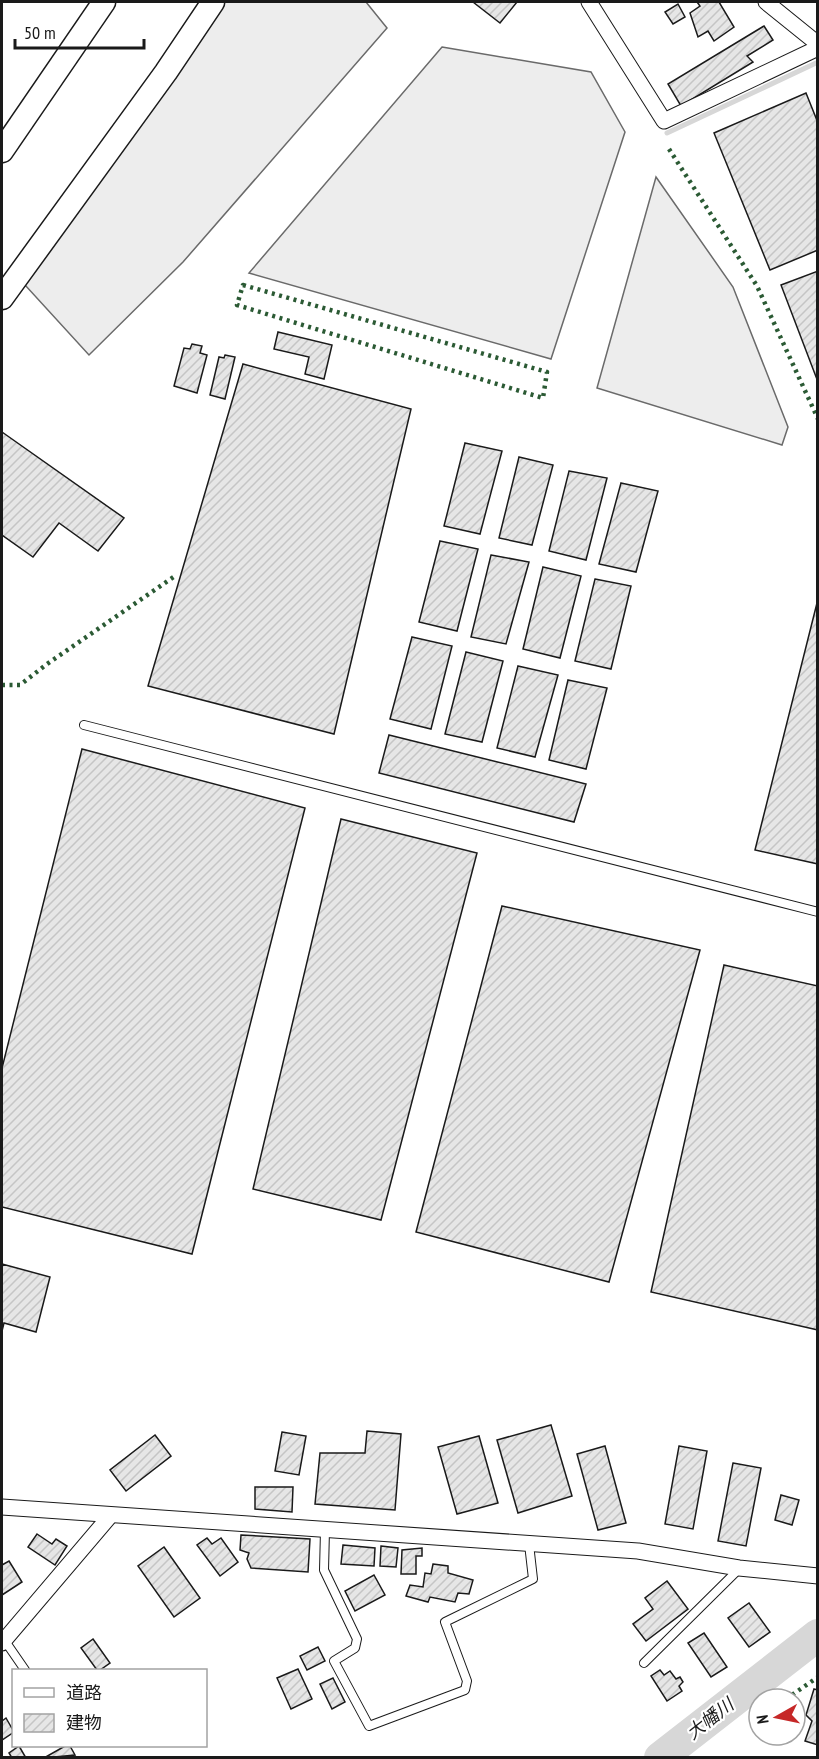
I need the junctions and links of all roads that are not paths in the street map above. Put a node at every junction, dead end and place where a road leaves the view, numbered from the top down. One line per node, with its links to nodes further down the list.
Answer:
1 (104, 2): 6 (street)
2 (213, 2): 7 (street)
3 (589, 2): 5 (street)
4 (766, 2): 5 (street)
5 (818, 46)
6 (2, 151)
7 (2, 298)
8 (84, 725): 9 (lane)
9 (818, 912)
10 (2, 1507): 11 (street)
11 (110, 1516): 12 (street); 16 (street)
12 (325, 1530): 13 (street); 13 (lane)
13 (529, 1544): 14 (street)
14 (739, 1568): 15 (street); 17 (lane)
15 (818, 1576)
16 (3, 1642): 18 (lane)
17 (644, 1663)
18 (23, 1669)

